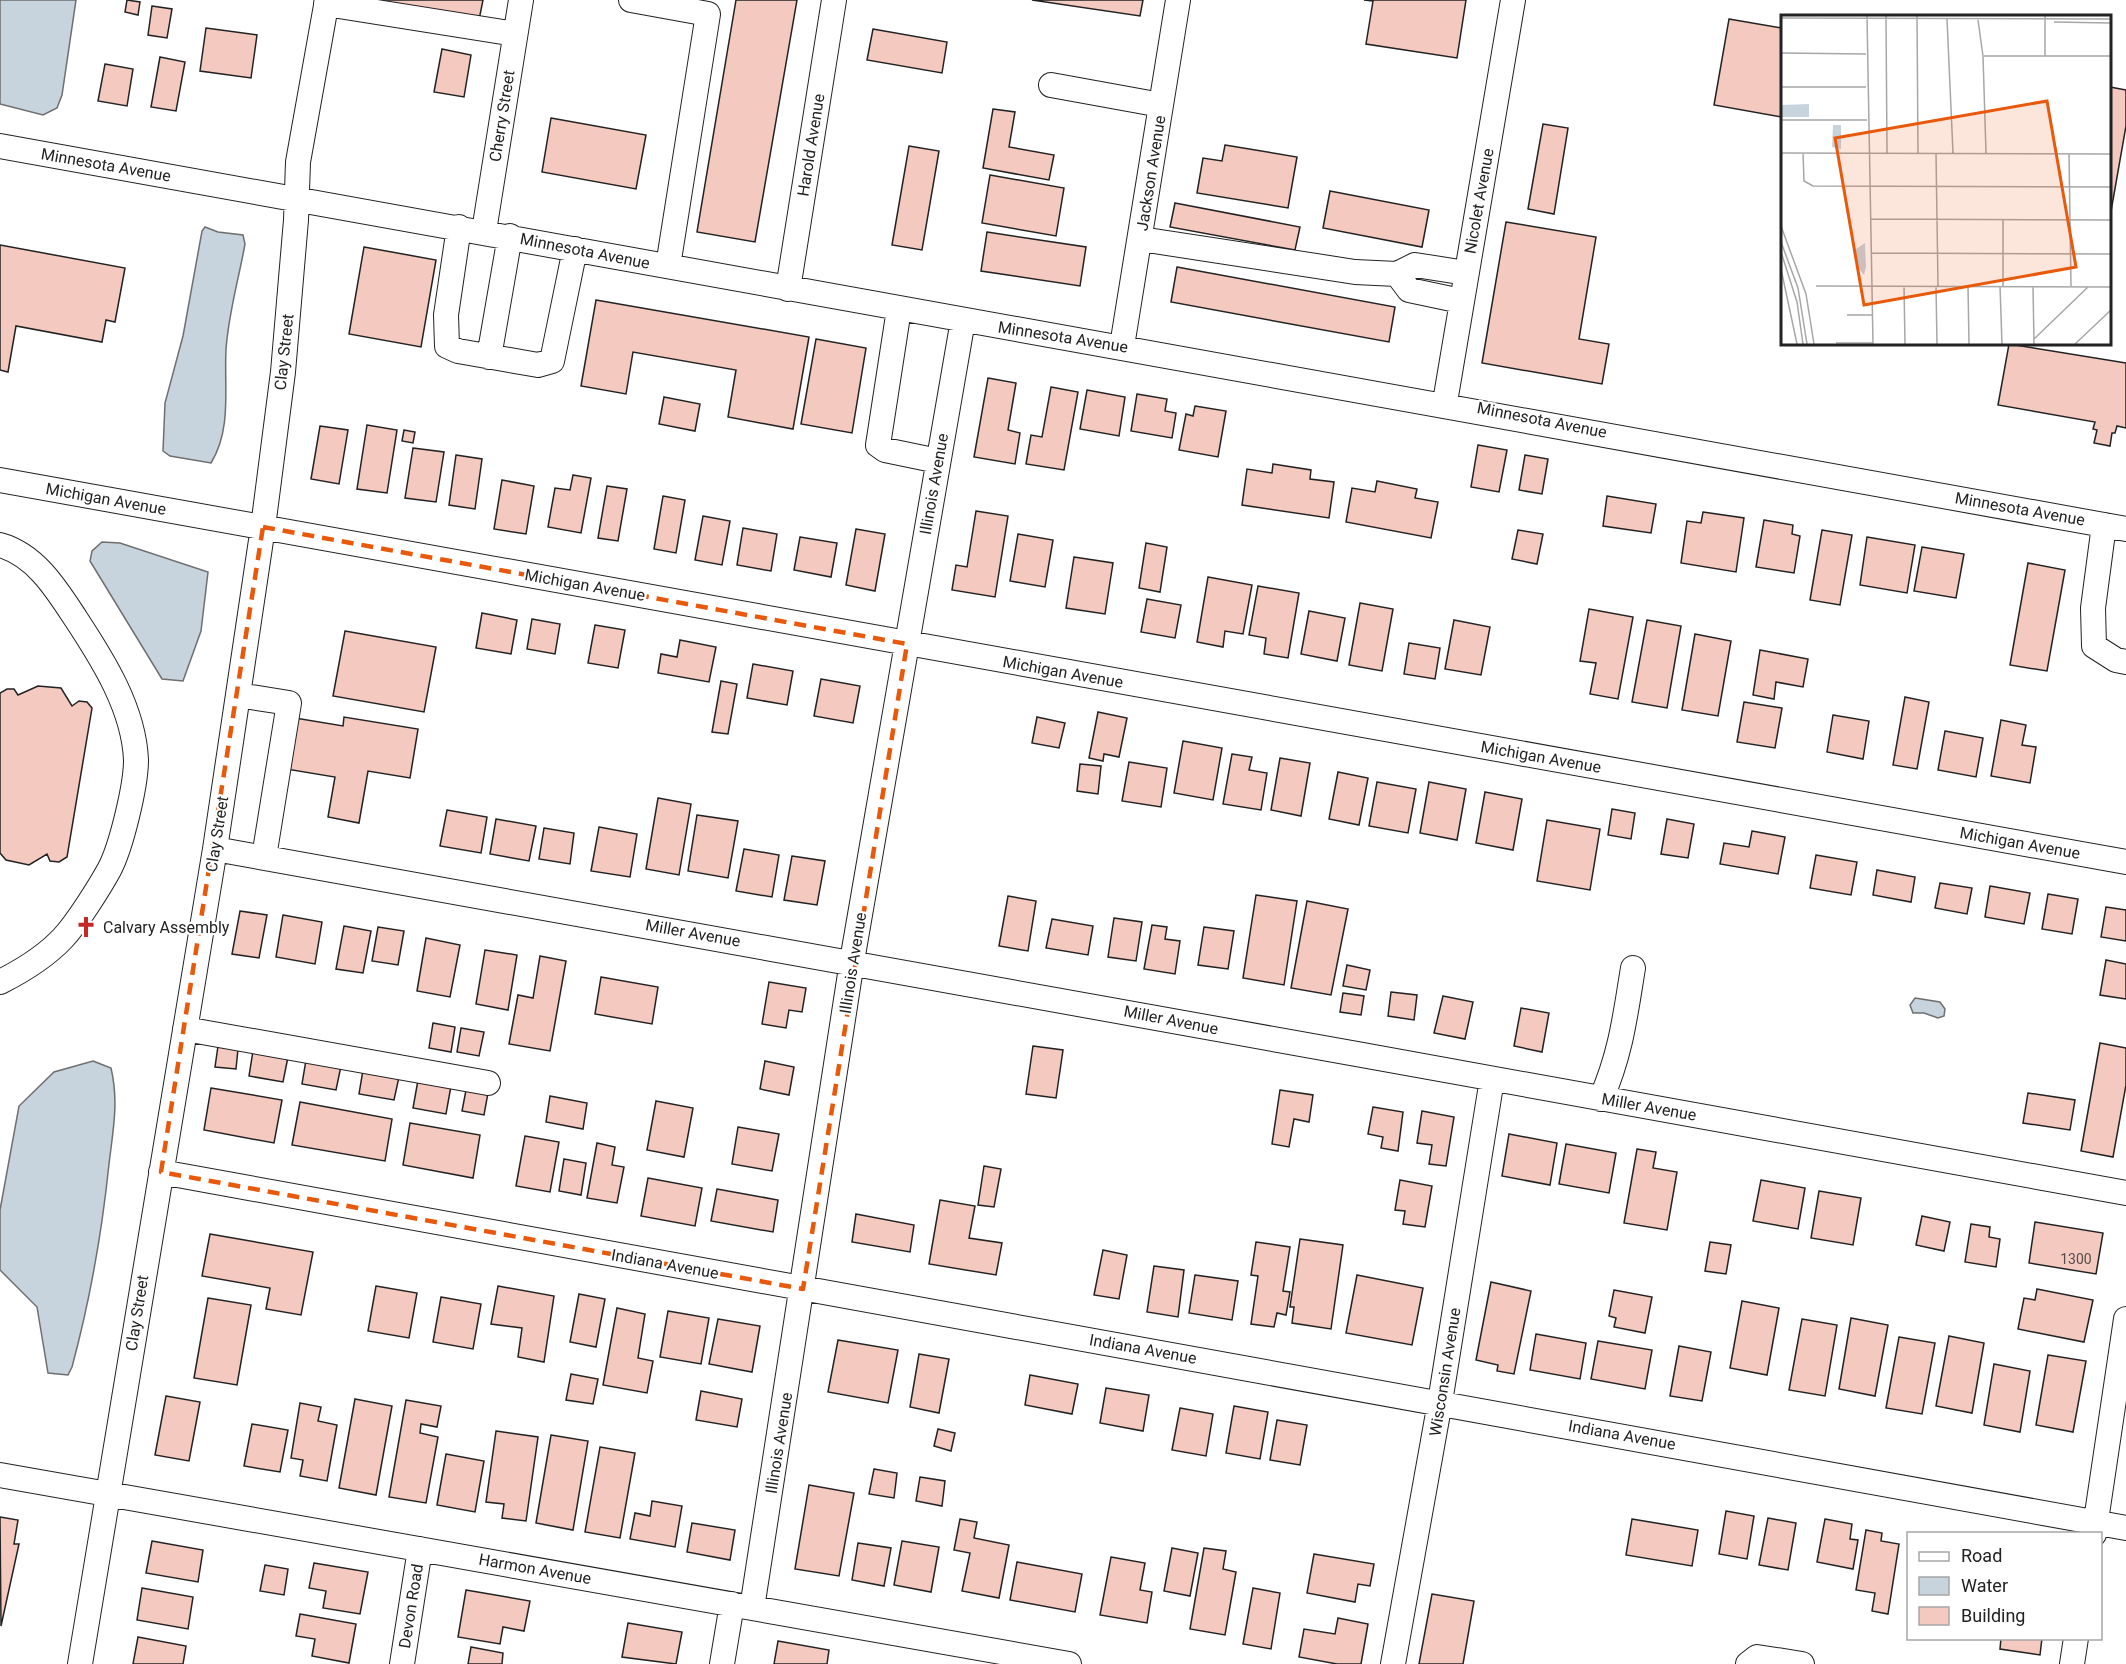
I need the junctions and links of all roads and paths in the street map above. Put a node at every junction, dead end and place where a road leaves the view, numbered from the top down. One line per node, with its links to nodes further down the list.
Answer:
1 (520, 0): 7 (street, Cherry Street)
2 (631, 0): 17 (street)
3 (834, 0): 20 (street, Harold Avenue)
4 (1178, 0): 9 (street, Jackson Avenue)
5 (1514, 0): 18 (street, Nicolet Avenue)
6 (327, 2): 7 (street); 11 (street, Clay Street)
7 (515, 34): 13 (street, Cherry Street)
8 (1051, 85): 9 (street)
9 (1161, 105): 15 (street, Jackson Avenue)
10 (0, 146): 11 (street, Minnesota Avenue)
11 (297, 201): 12 (street, Minnesota Avenue); 29 (street, Clay Street)
12 (459, 227): 13 (street, Minnesota Avenue); 25 (street)
13 (484, 231): 14 (street, Minnesota Avenue)
14 (510, 237): 16 (street, Minnesota Avenue); 25 (street)
15 (1141, 239): 19 (street); 24 (street, Jackson Avenue)
16 (575, 249): 17 (street, Minnesota Avenue); 25 (street)
17 (668, 266): 20 (street, Minnesota Avenue)
18 (1466, 273): 19 (street); 21 (street, Nicolet Avenue)
19 (1397, 274): 21 (street)
20 (788, 290): 22 (street, Minnesota Avenue)
21 (1461, 301): 26 (street, Nicolet Avenue)
22 (899, 309): 23 (street, Minnesota Avenue); 27 (street)
23 (963, 320): 24 (street, Minnesota Avenue); 27 (street, Illinois Avenue)
24 (1122, 346): 26 (street, Minnesota Avenue)
25 (489, 357)
26 (1445, 402): 30 (street, Minnesota Avenue)
27 (938, 460): 32 (street, Illinois Avenue)
28 (0, 480): 29 (street, Michigan Avenue)
29 (263, 527): 32 (street, Michigan Avenue); 34 (street, Clay Street)
30 (2115, 527): 33 (street)
31 (0, 545): 40 (street)
32 (907, 644): 37 (street, Michigan Avenue); 38 (street, Illinois Avenue)
33 (2126, 662)
34 (238, 695): 35 (street, Clay Street); 36 (street)
35 (215, 849): 36 (street, Miller Avenue); 41 (street, Clay Street)
36 (264, 857): 38 (street, Miller Avenue)
37 (2126, 862)
38 (852, 961): 42 (street, Miller Avenue); 47 (street, Illinois Avenue)
39 (1633, 968): 44 (street)
40 (0, 982)
41 (184, 1029): 43 (street); 45 (street, Clay Street)
42 (1492, 1079): 44 (street, Miller Avenue); 49 (street, Wisconsin Avenue)
43 (488, 1083)
44 (1601, 1098): 46 (street, Miller Avenue)
45 (161, 1172): 47 (street, Indiana Avenue); 51 (street, Clay Street)
46 (2126, 1193)
47 (803, 1289): 49 (street, Indiana Avenue); 55 (street, Illinois Avenue)
48 (2126, 1319): 52 (street)
49 (1440, 1402): 52 (street, Indiana Avenue); 62 (street, Wisconsin Avenue)
50 (0, 1475): 51 (street, Harmon Avenue)
51 (107, 1494): 54 (street, Harmon Avenue); 58 (street, Clay Street)
52 (2094, 1528): 53 (street, Indiana Avenue)
53 (2126, 1528)
54 (420, 1549): 55 (street, Harmon Avenue); 59 (street, Devon Road)
55 (742, 1606): 57 (street, Harmon Avenue); 60 (street, Illinois Avenue)
56 (2076, 1640): 65 (street)
57 (1043, 1662): 61 (street, Harmon Avenue)
58 (81, 1664)
59 (402, 1664)
60 (722, 1664)
61 (1069, 1664)
62 (1393, 1664)
63 (1748, 1664): 64 (street)
64 (1803, 1664)
65 (2072, 1664)

